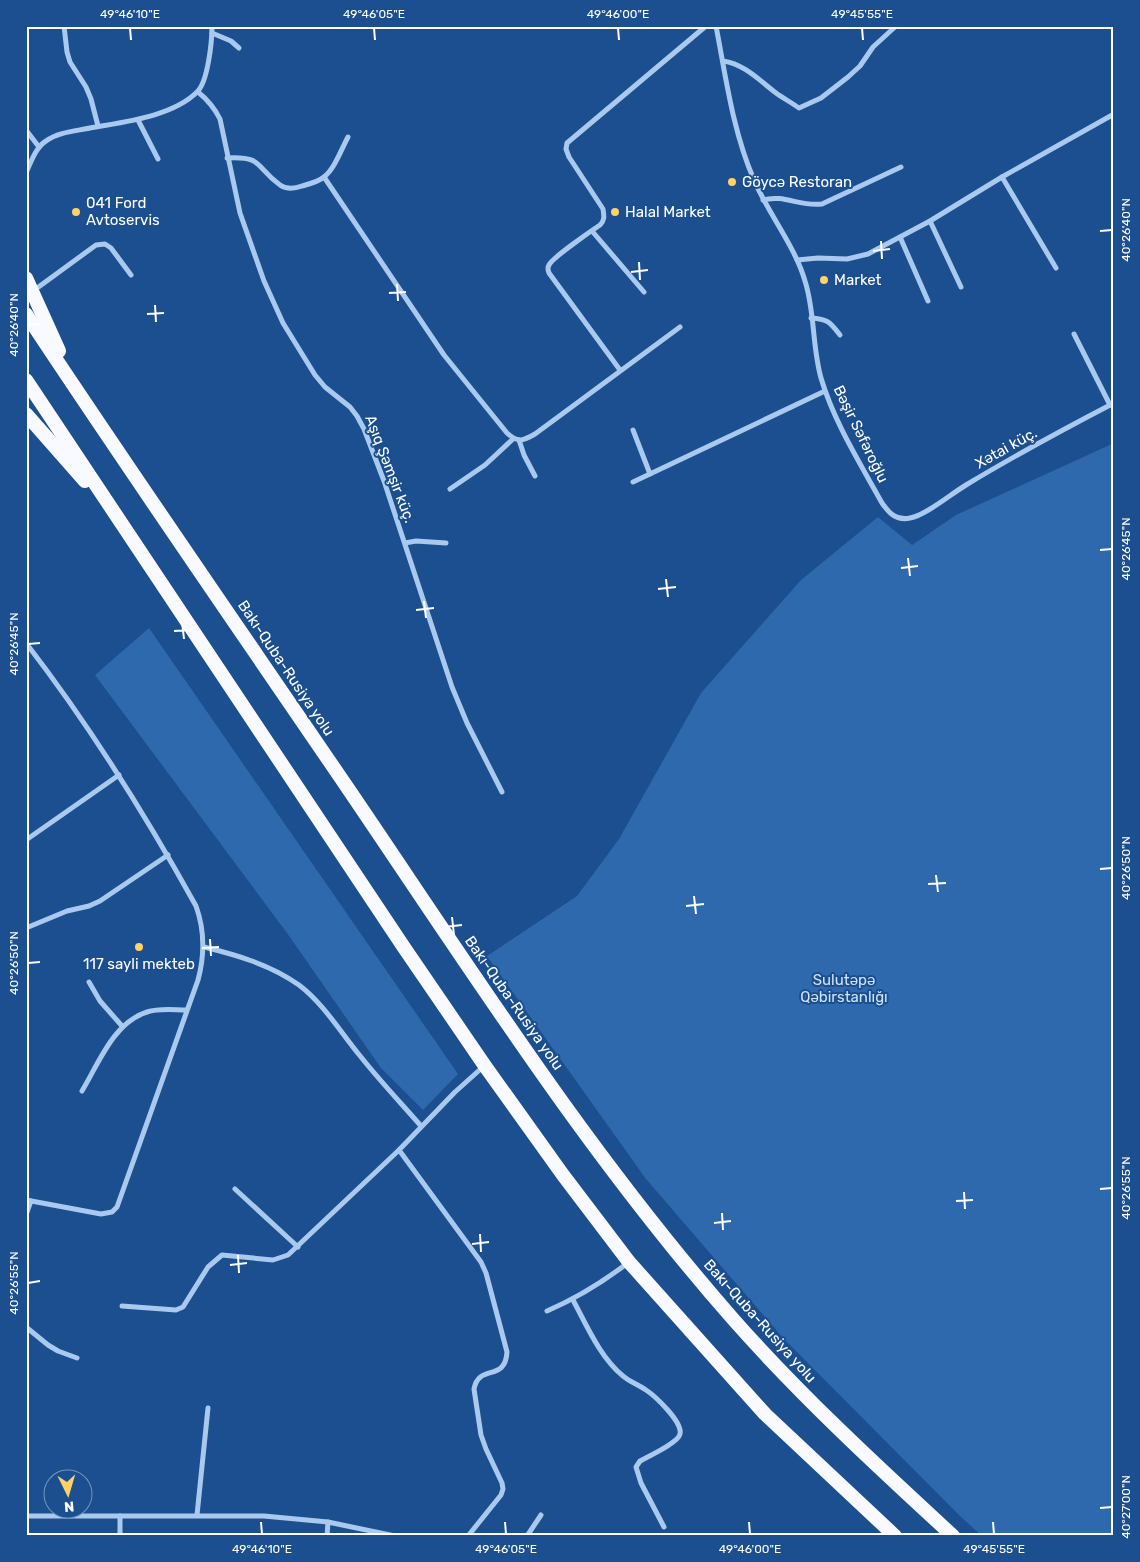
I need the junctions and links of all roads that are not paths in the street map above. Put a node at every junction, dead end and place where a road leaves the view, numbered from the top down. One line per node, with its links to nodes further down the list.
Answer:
1 (64, 26): 12 (street)
2 (212, 26): 6 (street)
3 (706, 26): 24 (street)
4 (716, 26): 8 (street, Bəşir Səfəroğlu)
5 (896, 26): 8 (street)
6 (212, 33): 7 (street); 9 (street)
7 (239, 48)
8 (722, 61): 22 (street, Bəşir Səfəroğlu)
9 (198, 92): 11 (street); 17 (street, Aşıq Şəmşir küç.)
10 (1114, 114): 21 (street)
11 (138, 120): 12 (street); 16 (street)
12 (98, 126): 15 (street)
13 (26, 130): 15 (street)
14 (348, 137): 20 (street)
15 (39, 147): 19 (street)
16 (158, 158)
17 (227, 158): 20 (street); 53 (street, Aşıq Şəmşir küç.)
18 (901, 167): 22 (street)
19 (26, 173)
20 (324, 177): 46 (street)
21 (1002, 177): 23 (street); 27 (street)
22 (763, 200): 26 (street, Bəşir Səfəroğlu)
23 (930, 221): 25 (street); 30 (street)
24 (592, 231): 32 (street); 39 (street)
25 (900, 237): 26 (street); 33 (street)
26 (797, 260): 35 (street, Bəşir Səfəroğlu)
27 (1056, 268)
28 (131, 275): 31 (street)
29 (26, 278): 31 (highway)
30 (961, 287)
31 (32, 291): 41 (highway)
32 (644, 292)
33 (928, 300)
34 (26, 314): 41 (highway, Bakı-Quba-Rusiya yolu)
35 (811, 318): 38 (street); 42 (street, Bəşir Səfəroğlu)
36 (680, 327): 39 (street)
37 (1074, 334): 43 (street)
38 (840, 335)
39 (620, 370): 46 (street)
40 (26, 380): 52 (highway)
41 (76, 389): 92 (highway, Bakı-Quba-Rusiya yolu)
42 (826, 391): 47 (street); 51 (street, Bəşir Səfəroğlu)
43 (1112, 404): 51 (street, Xətai küç.)
44 (26, 414): 52 (highway)
45 (633, 430): 47 (street)
46 (516, 440): 48 (street); 50 (street)
47 (650, 474): 49 (street)
48 (534, 476)
49 (633, 482)
50 (450, 489)
51 (912, 518)
52 (123, 525): 65 (highway)
53 (405, 543): 54 (street); 57 (street, Aşıq Şəmşir küç.)
54 (446, 543)
55 (26, 643): 56 (street)
56 (119, 774): 58 (street); 59 (street)
57 (502, 792)
58 (26, 840)
59 (168, 855): 60 (street); 61 (street)
60 (26, 928)
61 (204, 947): 63 (street); 67 (street)
62 (89, 982): 64 (street)
63 (186, 1010): 64 (street); 70 (street)
64 (122, 1026): 66 (street)
65 (485, 1066): 67 (street); 73 (highway)
66 (82, 1091)
67 (421, 1126): 68 (street)
68 (399, 1150): 72 (street); 89 (street)
69 (235, 1190): 72 (street)
70 (29, 1200): 71 (street)
71 (26, 1215)
72 (298, 1247): 75 (street)
73 (629, 1262): 74 (street); 91 (highway)
74 (573, 1300): 76 (street); 85 (street)
75 (122, 1306)
76 (547, 1311)
77 (26, 1327): 78 (street)
78 (77, 1358)
79 (208, 1408): 80 (street)
80 (197, 1515): 83 (street); 84 (street)
81 (541, 1515): 90 (street)
82 (26, 1516): 83 (street)
83 (120, 1516): 86 (street)
84 (328, 1522): 87 (street); 88 (street)
85 (664, 1527)
86 (120, 1536)
87 (327, 1536)
88 (395, 1536)
89 (468, 1536)
90 (527, 1536)
91 (895, 1536)
92 (953, 1536)

